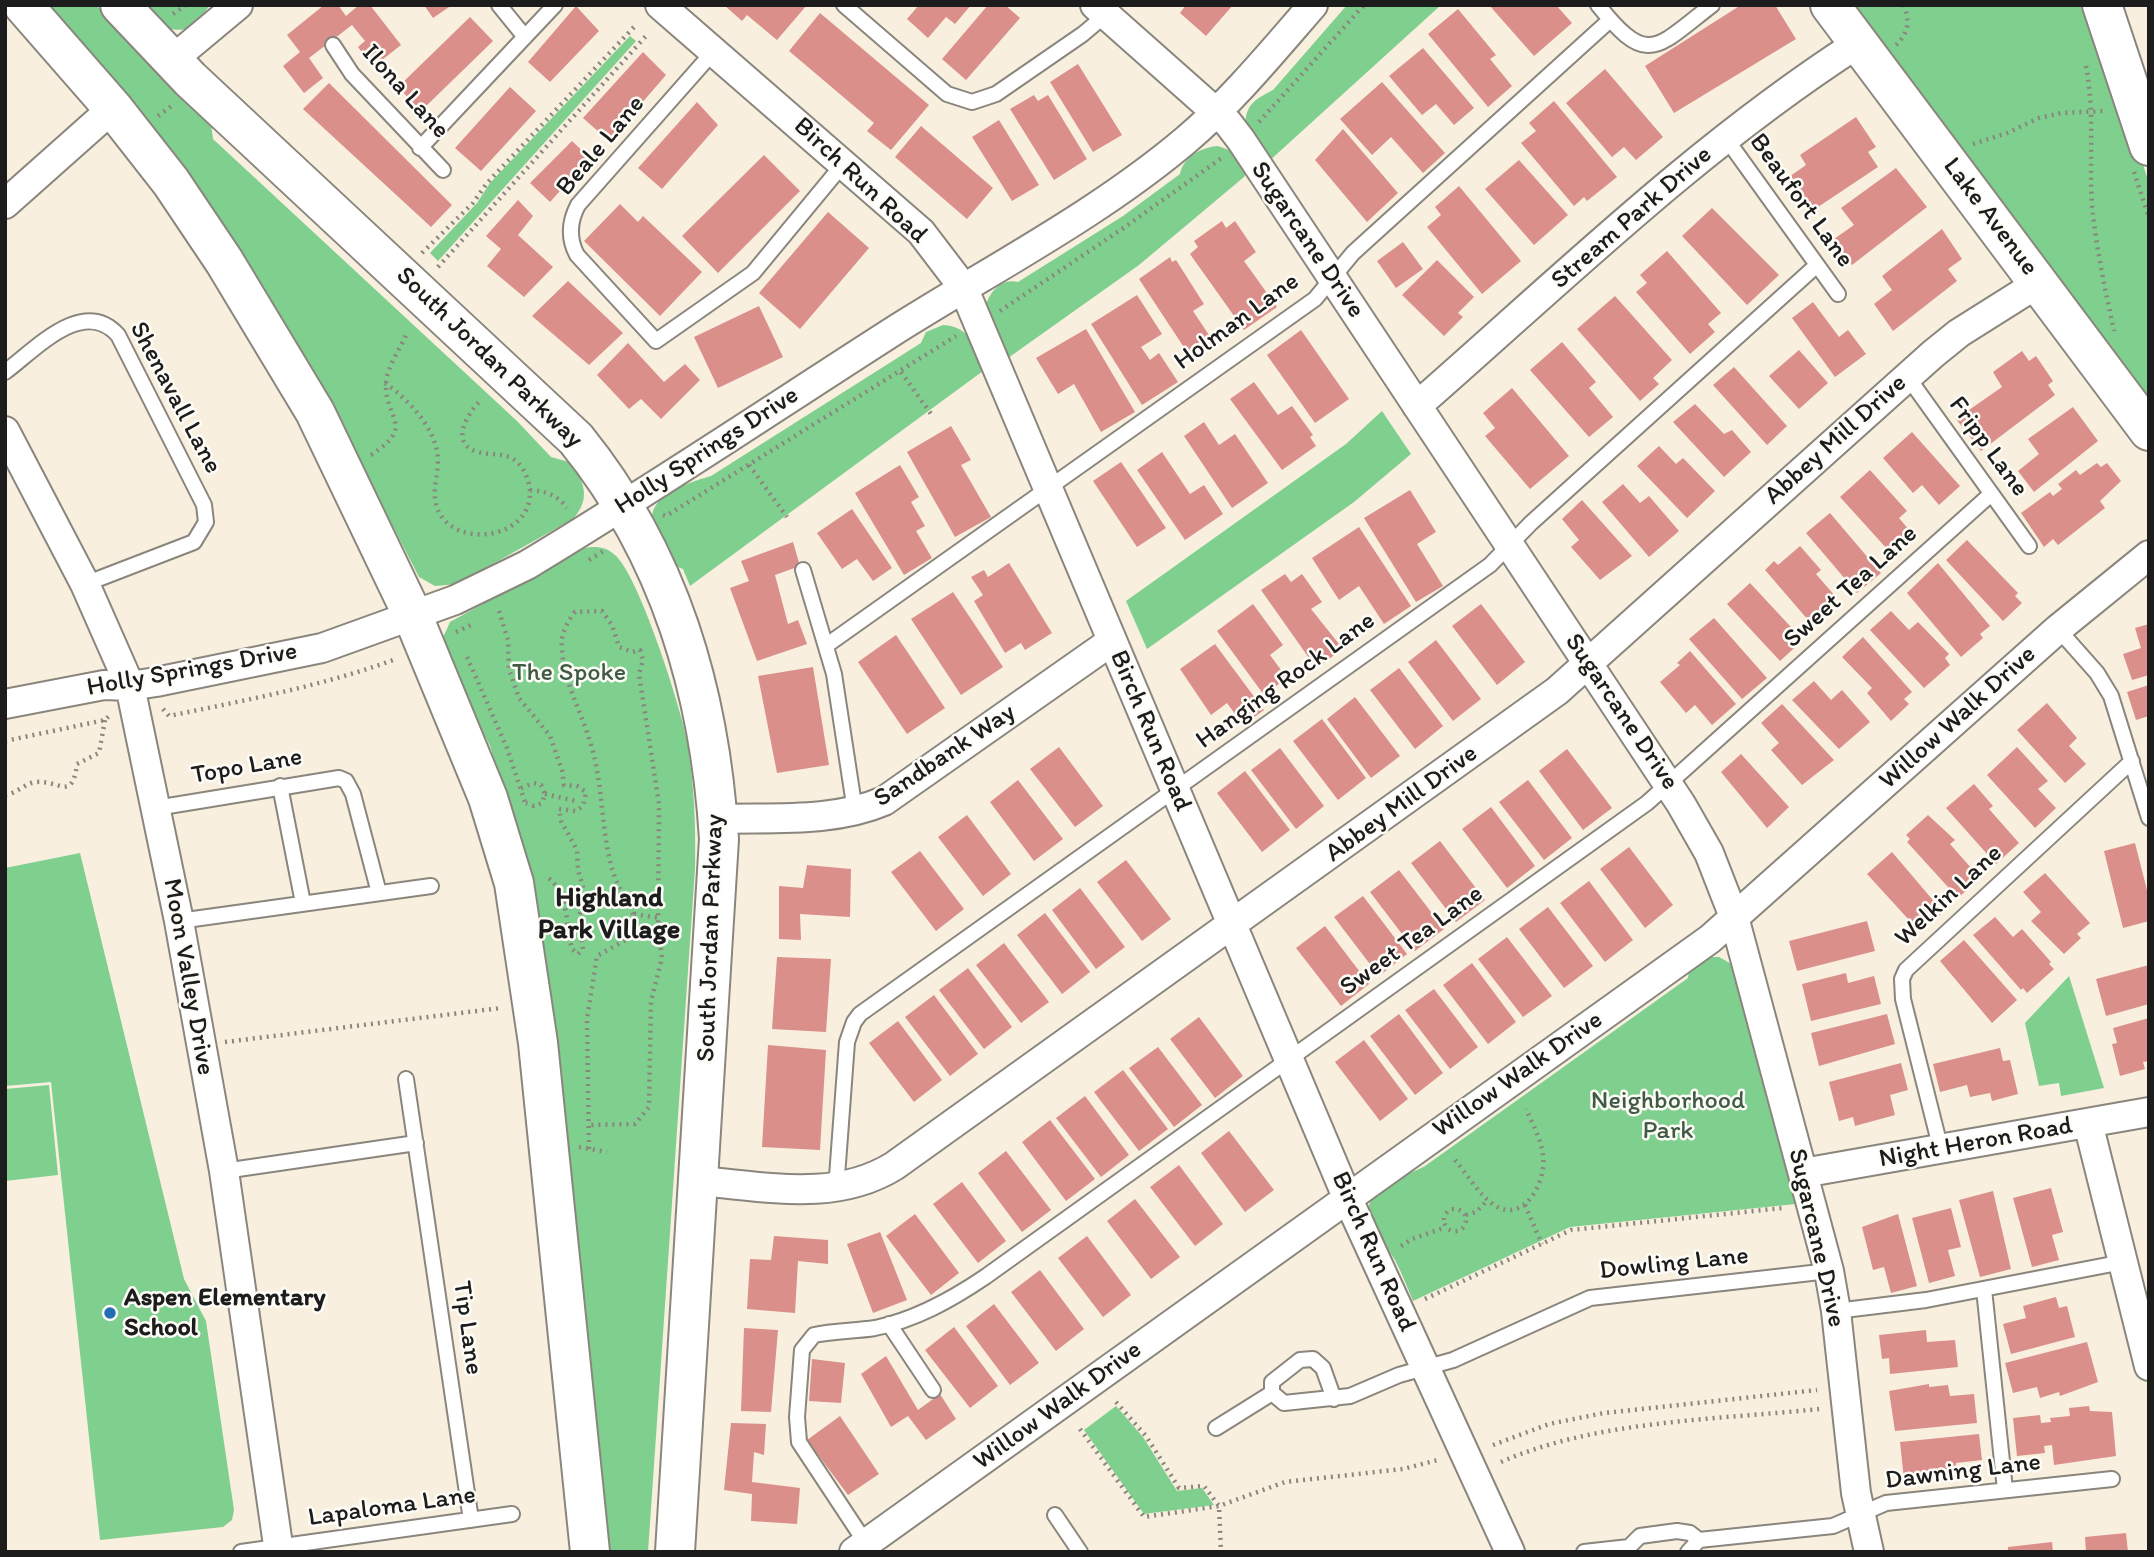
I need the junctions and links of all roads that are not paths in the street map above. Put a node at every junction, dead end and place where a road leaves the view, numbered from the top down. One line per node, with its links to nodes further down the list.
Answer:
1 (23, 5): 20 (street)
2 (120, 5): 19 (street, South Jordan Parkway)
3 (238, 5): 19 (street)
4 (499, 5): 15 (lane)
5 (555, 5): 15 (lane)
6 (660, 5): 18 (street, Birch Run Road)
7 (844, 5): 13 (lane)
8 (1314, 5): 21 (street, Holly Springs Drive)
9 (1598, 5): 14 (lane)
10 (1712, 5): 14 (lane)
11 (1830, 5): 16 (street, Lake Avenue)
12 (2102, 5): 23 (street)
13 (1106, 8): 21 (street, Sugarcane Drive)
14 (1610, 20): 29 (lane, Holman Lane)
15 (525, 37): 24 (lane)
16 (1857, 44): 22 (street, Stream Park Drive); 30 (street, Lake Avenue)
17 (333, 45): 24 (lane, Ilona Lane)
18 (714, 51): 25 (street, Birch Run Road); 25 (lane, Beale Lane)
19 (172, 60): 40 (street, South Jordan Parkway)
20 (113, 108): 27 (street); 46 (street)
21 (1215, 112): 29 (street, Sugarcane Drive); 31 (street, Holly Springs Drive)
22 (1725, 137): 28 (lane, Beaufort Lane); 35 (street, Stream Park Drive)
23 (2149, 146)
24 (420, 148): 26 (lane, Ilona Lane)
25 (844, 163): 31 (street, Birch Run Road)
26 (443, 170)
27 (5, 204)
28 (1817, 265): 32 (lane, Beaufort Lane); 41 (lane, Hanging Rock Lane)
29 (1332, 277): 35 (street, Sugarcane Drive); 38 (lane, Holman Lane)
30 (2040, 282): 34 (street, Abbey Mill Drive); 37 (street, Lake Avenue)
31 (963, 287): 38 (street, Birch Run Road); 40 (street, Holly Springs Drive)
32 (1838, 294)
33 (5, 372): 45 (lane, Shenavall Lane)
34 (1907, 376): 39 (lane, Fripp Lane); 50 (street, Abbey Mill Drive)
35 (1417, 405): 41 (street, Sugarcane Drive)
36 (5, 431): 45 (street, Moon Valley Drive)
37 (2149, 431)
38 (1045, 489): 48 (street, Birch Run Road); 49 (lane, Holman Lane)
39 (1992, 494): 42 (lane, Fripp Lane); 54 (lane, Sweet Tea Lane)
40 (624, 505): 46 (street, Holly Springs Drive); 60 (street, South Jordan Parkway)
41 (1510, 545): 50 (street, Sugarcane Drive); 56 (lane, Hanging Rock Lane)
42 (2029, 546)
43 (2149, 555): 47 (street, Willow Walk Drive)
44 (803, 570): 49 (lane)
45 (85, 584): 51 (street, Moon Valley Drive)
46 (412, 614): 51 (street, Holly Springs Drive); 100 (street)
47 (2058, 629): 53 (lane); 64 (street, Willow Walk Drive)
48 (1112, 641): 56 (street, Birch Run Road); 58 (street, Sandbank Way)
49 (827, 645): 58 (lane)
50 (1588, 663): 54 (street, Sugarcane Drive); 66 (street, Abbey Mill Drive)
51 (130, 686): 52 (street, Holly Springs Drive); 57 (street, Moon Valley Drive)
52 (5, 704)
53 (2132, 761): 59 (lane); 72 (lane, Welkin Lane)
54 (1668, 784): 64 (street, Sugarcane Drive); 67 (lane, Sweet Tea Lane)
55 (280, 786): 57 (lane, Topo Lane); 62 (lane, Topo Lane); 63 (lane)
56 (1176, 790): 66 (street, Birch Run Road); 76 (lane, Hanging Rock Lane)
57 (156, 808): 65 (street, Moon Valley Drive)
58 (855, 811): 60 (street, Sandbank Way)
59 (2149, 818)
60 (718, 819): 75 (street, South Jordan Parkway)
61 (430, 886): 62 (lane)
62 (379, 893): 63 (lane)
63 (303, 903): 65 (lane)
64 (1734, 917): 74 (street, Sugarcane Drive); 77 (street, Willow Walk Drive)
65 (179, 921): 73 (street, Moon Valley Drive)
66 (1233, 925): 67 (street, Birch Run Road); 76 (street, Abbey Mill Drive)
67 (1290, 1058): 77 (street, Birch Run Road); 82 (lane, Sweet Tea Lane)
68 (406, 1079): 71 (lane, Tip Lane)
69 (2149, 1112): 70 (street, Night Heron Road)
70 (2088, 1123): 72 (street, Night Heron Road); 78 (street)
71 (415, 1143): 73 (lane); 94 (lane, Tip Lane)
72 (1941, 1150): 74 (street, Night Heron Road)
73 (223, 1171): 98 (street, Moon Valley Drive)
74 (1803, 1173): 79 (street, Sugarcane Drive)
75 (698, 1181): 76 (street, Abbey Mill Drive); 101 (street, South Jordan Parkway)
76 (836, 1189)
77 (1347, 1197): 84 (street, Birch Run Road); 96 (street, Willow Walk Drive)
78 (2123, 1262): 80 (lane); 83 (street)
79 (1829, 1271): 81 (street, Sugarcane Drive); 84 (lane, Dowling Lane)
80 (1984, 1289): 81 (lane); 90 (lane)
81 (1836, 1311): 92 (street, Sugarcane Drive)
82 (889, 1324): 85 (lane); 96 (lane, Sweet Tea Lane)
83 (2149, 1366)
84 (1426, 1368): 87 (lane, Dowling Lane); 103 (street, Birch Run Road)
85 (933, 1390)
86 (1272, 1392): 87 (lane, Dowling Lane); 87 (lane); 88 (lane)
87 (1334, 1399)
88 (1216, 1428)
89 (2112, 1479): 90 (lane, Dawning Lane)
90 (2005, 1490): 92 (lane, Dawning Lane)
91 (512, 1514): 94 (lane, Lapaloma Lane)
92 (1861, 1514): 95 (lane, Dawning Lane); 106 (street, Sugarcane Drive)
93 (1055, 1515): 102 (lane)
94 (471, 1520): 98 (lane, Lapaloma Lane)
95 (1699, 1541): 97 (lane, Dawning Lane); 105 (lane)
96 (864, 1549)
97 (1631, 1549): 104 (lane, Dawning Lane)
98 (279, 1550): 99 (lane, Lapaloma Lane)
99 (241, 1552)
100 (590, 1552)
101 (675, 1552)
102 (1080, 1552)
103 (1510, 1552)
104 (1584, 1552)
105 (1688, 1552)
106 (1869, 1552)

